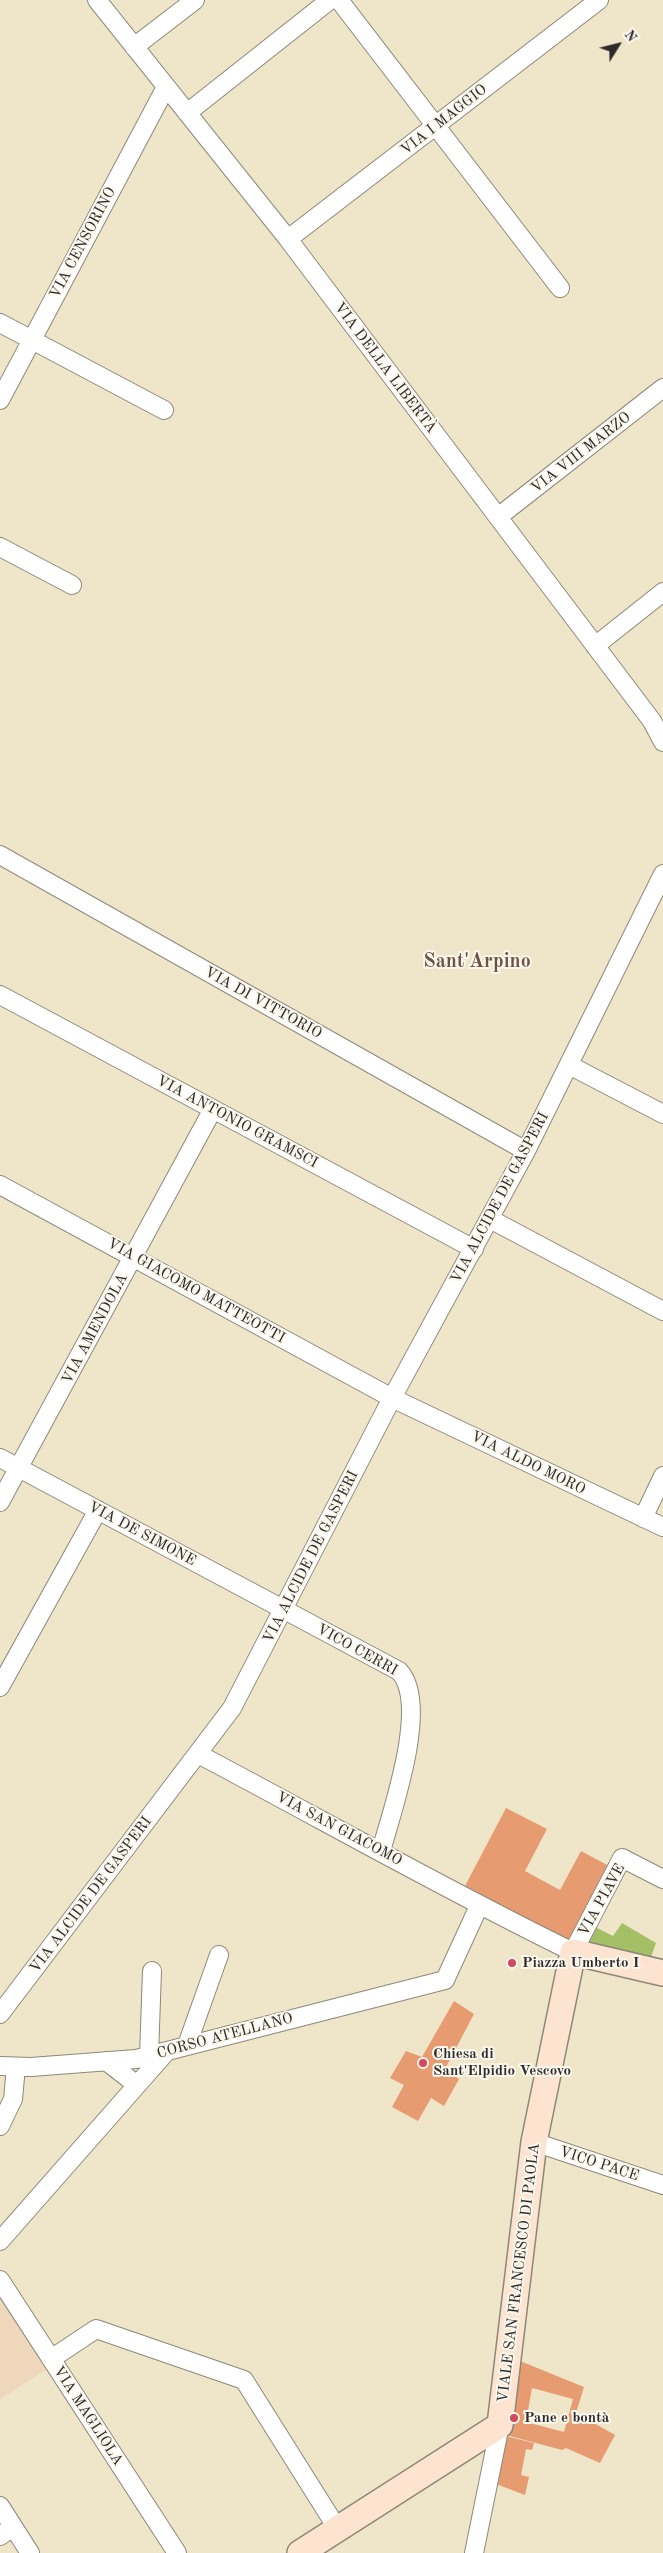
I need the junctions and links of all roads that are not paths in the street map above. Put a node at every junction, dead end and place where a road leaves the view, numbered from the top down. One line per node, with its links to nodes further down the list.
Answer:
1 (97, 0): 6 (street, VIA DELLA LIBERTÀ)
2 (195, 0): 6 (street)
3 (330, 0): 8 (street)
4 (339, 0): 9 (street)
5 (599, 0): 9 (street, VIA I MAGGIO)
6 (134, 47): 7 (street, VIA DELLA LIBERTÀ)
7 (166, 87): 8 (street, VIA DELLA LIBERTÀ); 13 (street, VIA CENSORINO)
8 (187, 113): 10 (street, VIA DELLA LIBERTÀ)
9 (436, 126): 10 (street, VIA I MAGGIO); 11 (street)
10 (288, 239): 17 (street, VIA DELLA LIBERTÀ)
11 (560, 288)
12 (0, 323): 13 (street)
13 (32, 340): 15 (street, VIA CENSORINO); 16 (street)
14 (663, 388): 17 (street, VIA VIII MARZO)
15 (0, 400)
16 (164, 410)
17 (498, 518): 21 (street, VIA DELLA LIBERTÀ)
18 (0, 547): 19 (street)
19 (72, 585)
20 (663, 592): 21 (street)
21 (595, 646): 22 (street, VIA DELLA LIBERTÀ)
22 (663, 742)
23 (0, 855): 30 (street, VIA DI VITTORIO)
24 (663, 874): 25 (street, VIA ALCIDE DE GASPERI)
25 (658, 900): 27 (street, VIA ALCIDE DE GASPERI)
26 (0, 995): 28 (street, VIA ANTONIO GRAMSCI)
27 (569, 1065): 29 (street); 30 (street, VIA ALCIDE DE GASPERI)
28 (213, 1109): 33 (street, VIA ANTONIO GRAMSCI); 34 (street, VIA AMENDOLA)
29 (663, 1114)
30 (526, 1152): 32 (street, VIA ALCIDE DE GASPERI)
31 (0, 1185): 34 (street, VIA GIACOMO MATTEOTTI)
32 (490, 1219): 33 (street, VIA ALCIDE DE GASPERI); 35 (street)
33 (474, 1249): 36 (street, VIA ALCIDE DE GASPERI)
34 (134, 1257): 36 (street, VIA GIACOMO MATTEOTTI); 38 (street, VIA AMENDOLA)
35 (663, 1311)
36 (392, 1398): 42 (street, VIA ALDO MORO); 44 (street, VIA ALCIDE DE GASPERI)
37 (0, 1458): 38 (street, VIA DE SIMONE)
38 (20, 1469): 40 (street, VIA AMENDOLA); 41 (street, VIA DE SIMONE)
39 (663, 1476): 42 (street)
40 (0, 1502)
41 (98, 1510): 44 (street, VIA DE SIMONE); 45 (street)
42 (644, 1518): 43 (street, VIA ALDO MORO)
43 (663, 1527)
44 (284, 1610): 46 (street, VIA ALCIDE DE GASPERI); 47 (street, VICO CERRI)
45 (0, 1687)
46 (198, 1754): 47 (street, VIA SAN GIACOMO); 54 (street, VIA ALCIDE DE GASPERI)
47 (381, 1850): 49 (street, VIA SAN GIACOMO)
48 (663, 1879): 50 (street, VIA PIAVE)
49 (480, 1906): 50 (street); 55 (street, CORSO ATELLANO)
50 (573, 1952): 53 (street); 62 (street, VIALE SAN FRANCESCO DI PAOLA)
51 (219, 1954): 55 (street)
52 (152, 1971): 57 (street)
53 (663, 1974)
54 (0, 2014)
55 (187, 2045): 56 (street, CORSO ATELLANO)
56 (167, 2051): 57 (street, CORSO ATELLANO); 60 (street)
57 (149, 2056): 58 (street, CORSO ATELLANO)
58 (106, 2062): 59 (street, CORSO ATELLANO); 60 (street)
59 (8, 2066): 61 (street)
60 (137, 2085): 64 (street)
61 (0, 2126)
62 (534, 2142): 63 (street, VICO PACE); 67 (street, VIALE SAN FRANCESCO DI PAOLA)
63 (663, 2185)
64 (0, 2241)
65 (0, 2280): 66 (street, VIA MAGLIOLA)
66 (51, 2359): 69 (street); 72 (street, VIA MAGLIOLA)
67 (500, 2425): 69 (street); 74 (street, VIALE SAN FRANCESCO DI PAOLA)
68 (0, 2506): 70 (street)
69 (337, 2528): 73 (street)
70 (7, 2531): 71 (street)
71 (30, 2553)
72 (177, 2553)
73 (300, 2553)
74 (474, 2553)

